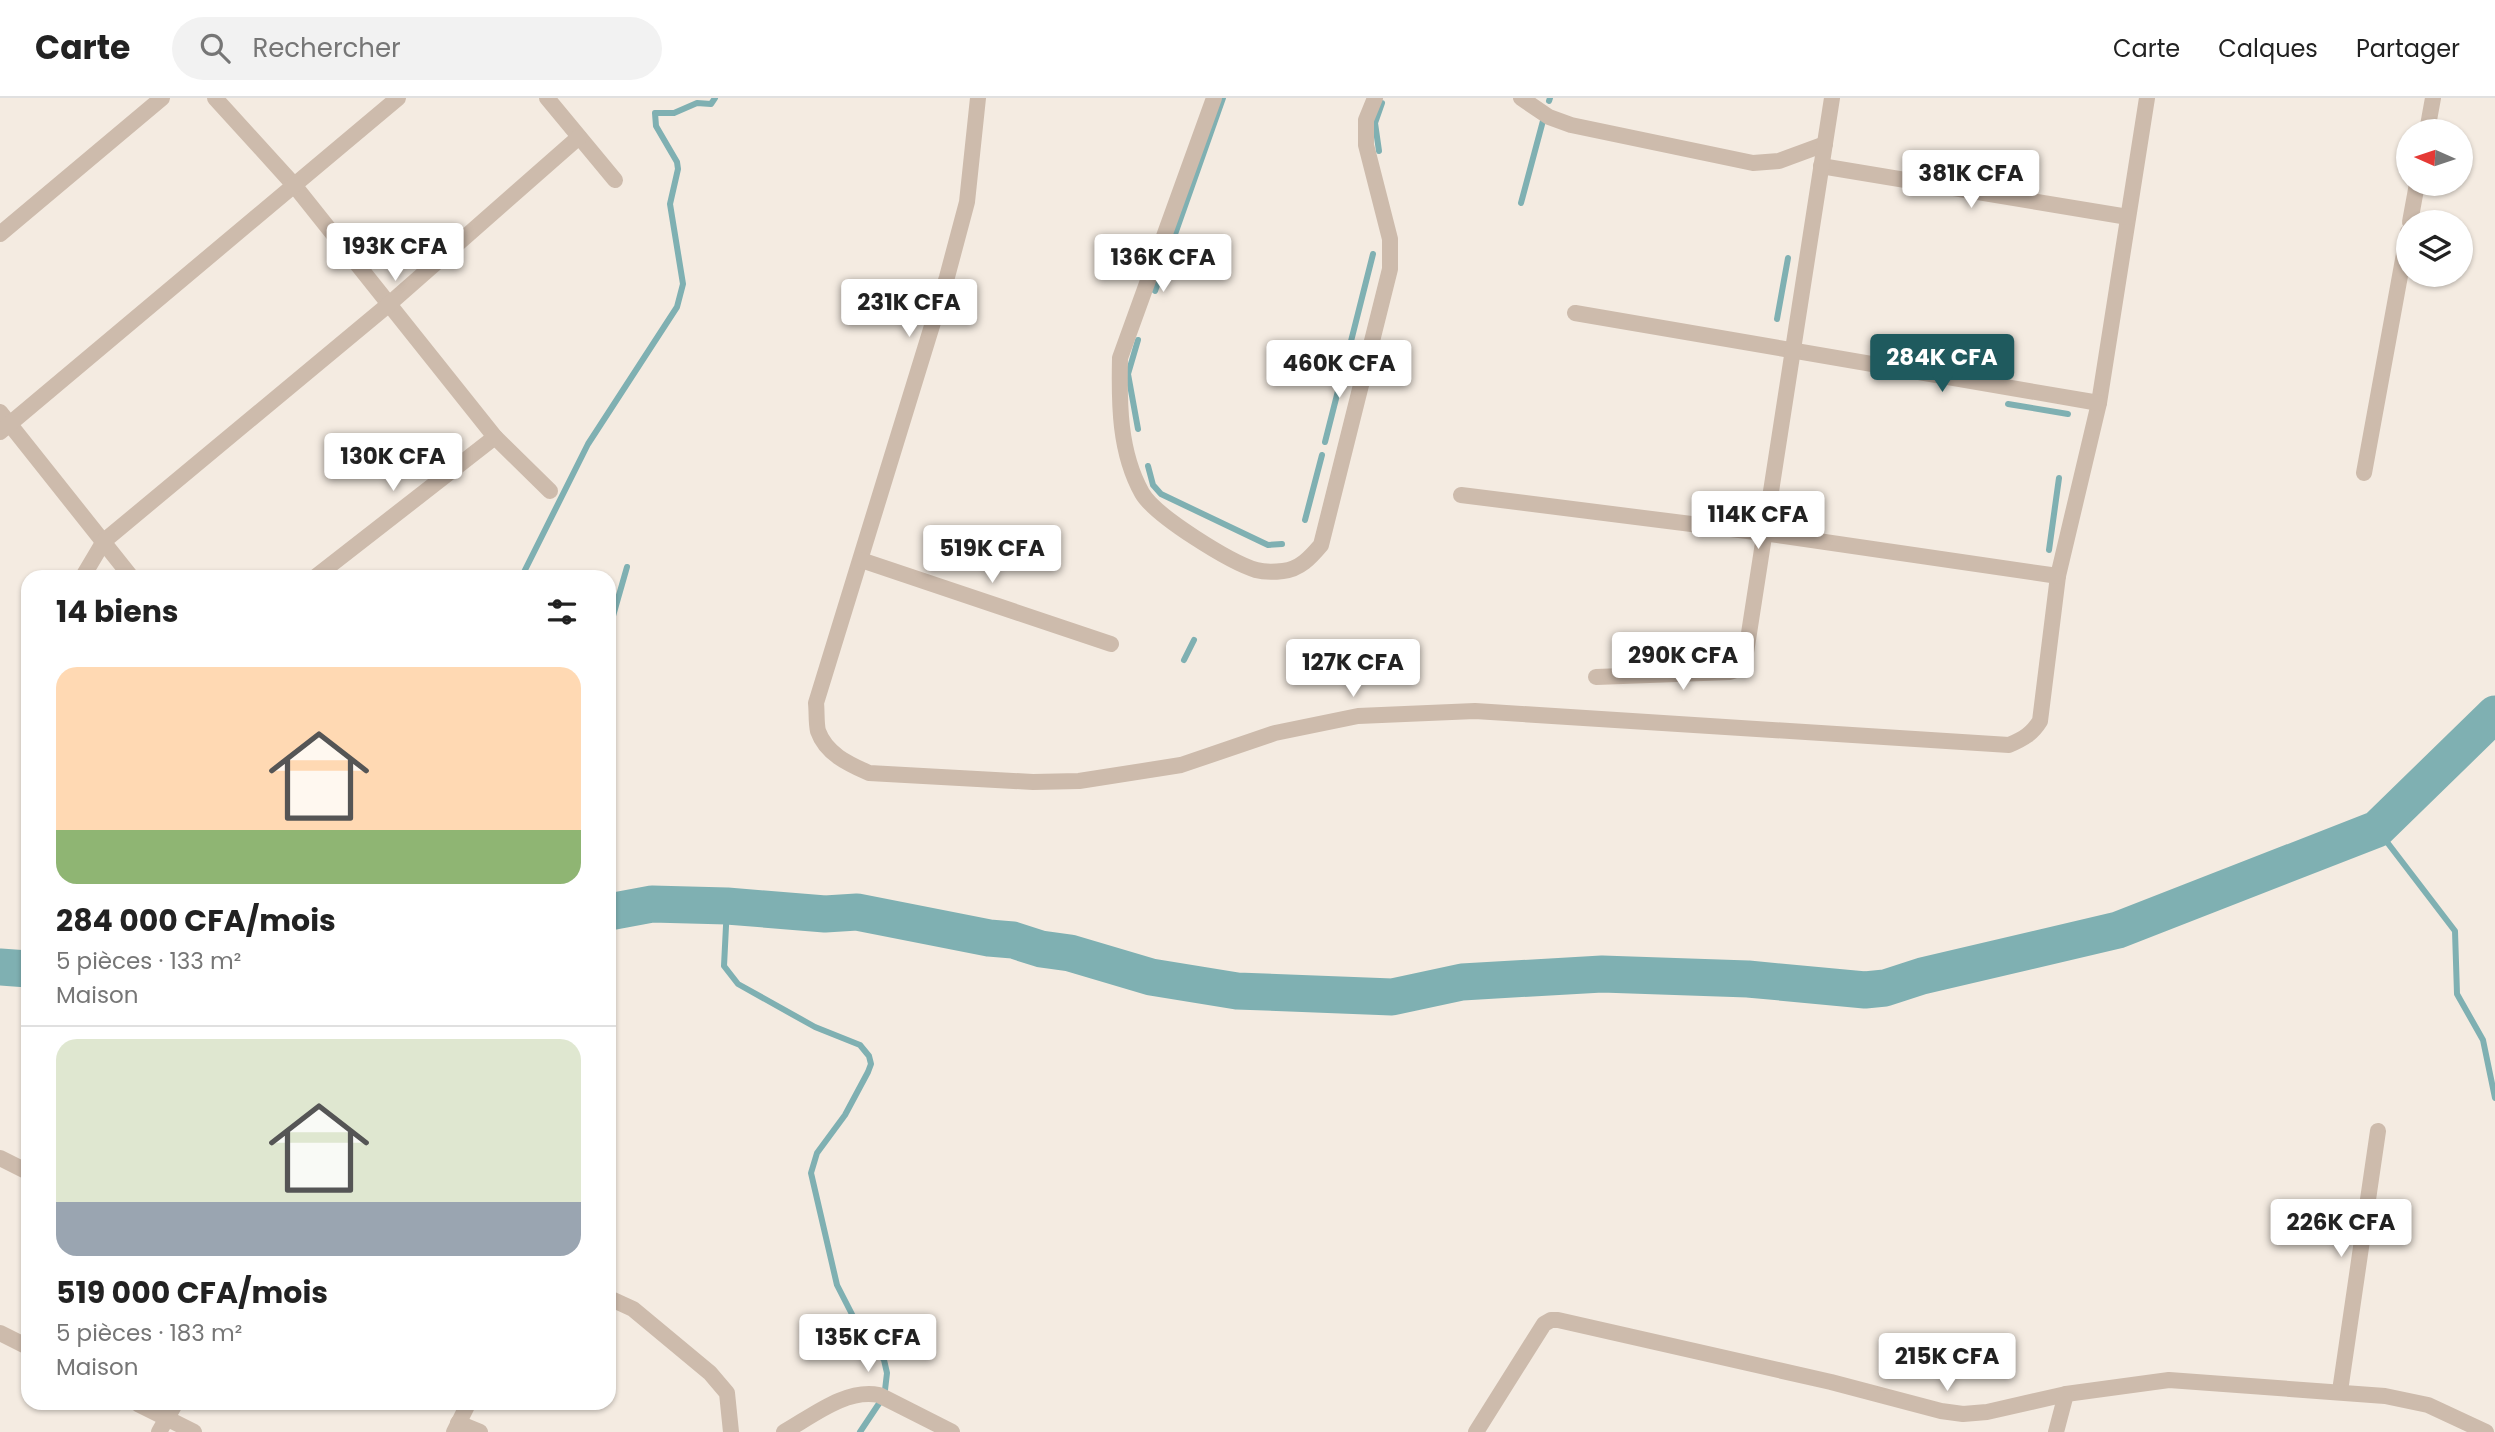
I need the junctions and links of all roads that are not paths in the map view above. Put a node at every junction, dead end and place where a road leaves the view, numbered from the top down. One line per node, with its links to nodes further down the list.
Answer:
1 (162, 98): 19 (street)
2 (215, 98): 17 (street)
3 (398, 98): 17 (street)
4 (547, 98): 13 (street)
5 (978, 98): 32 (street)
6 (1214, 98): 7 (street)
7 (1375, 98)
8 (1521, 98): 14 (street)
9 (1832, 98): 14 (street)
10 (2147, 98): 18 (street)
11 (2433, 98): 12 (street)
12 (2429, 119)
13 (579, 137): 16 (street); 21 (street)
14 (1825, 144): 15 (street)
15 (1821, 166): 18 (street); 23 (street)
16 (615, 180)
17 (293, 186): 21 (street); 25 (street)
18 (2128, 217): 24 (street)
19 (0, 234)
20 (2398, 287): 27 (street)
21 (388, 305): 26 (street); 31 (street)
22 (1575, 313): 23 (street)
23 (1792, 349): 24 (street); 30 (street)
24 (2099, 403): 36 (street)
25 (4, 423): 31 (street)
26 (495, 437): 28 (street); 35 (street)
27 (2364, 473)
28 (550, 491)
29 (1461, 495): 30 (street)
30 (1763, 533): 36 (street); 38 (street)
31 (104, 541): 33 (street); 34 (street)
32 (861, 560): 36 (street); 37 (street)
33 (87, 570)
34 (126, 570)
35 (324, 570)
36 (2058, 576)
37 (1111, 644)
38 (1596, 677)
39 (2378, 1131): 45 (street)
40 (0, 1158): 41 (street)
41 (21, 1168)
42 (616, 1301): 53 (street)
43 (0, 1333): 44 (street)
44 (21, 1344)
45 (2340, 1391): 46 (street); 58 (street)
46 (2066, 1394): 56 (street); 57 (street)
47 (145, 1410): 49 (street)
48 (465, 1410): 50 (street)
49 (163, 1425): 51 (street)
50 (456, 1428): 52 (street)
51 (194, 1432)
52 (480, 1432)
53 (731, 1432)
54 (784, 1432): 55 (street)
55 (953, 1432)
56 (1476, 1432)
57 (2056, 1432)
58 (2486, 1432)

